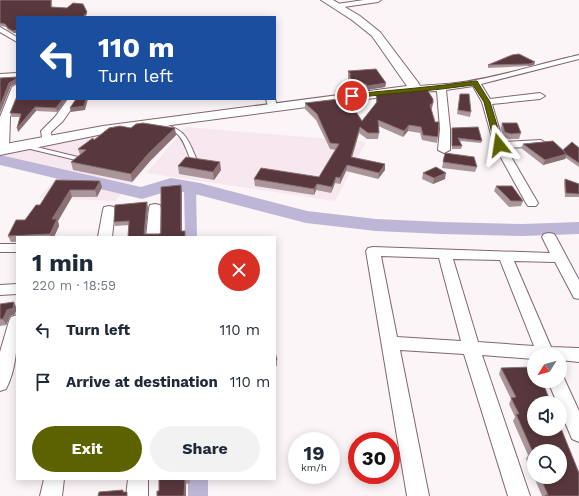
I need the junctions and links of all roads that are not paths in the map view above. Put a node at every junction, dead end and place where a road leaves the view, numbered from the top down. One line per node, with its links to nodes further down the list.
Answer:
1 (326, 0): 3 (street)
2 (378, 0): 3 (street)
3 (337, 6): 11 (street)
4 (0, 29): 5 (street)
5 (16, 39)
6 (579, 56): 9 (street)
7 (16, 76): 8 (street)
8 (0, 77)
9 (475, 82): 10 (street); 15 (street)
10 (441, 88): 11 (street); 23 (street)
11 (415, 89): 16 (street)
12 (16, 90): 22 (street)
13 (540, 96): 15 (street)
14 (72, 100): 18 (street)
15 (487, 102): 20 (street)
16 (272, 104): 17 (street)
17 (154, 124): 18 (street); 25 (lane)
18 (46, 140): 21 (street)
19 (548, 142): 20 (street)
20 (499, 145): 26 (street)
21 (21, 146): 22 (street); 24 (lane)
22 (1, 150)
23 (444, 150)
24 (76, 158)
25 (193, 158)
26 (532, 203)
27 (155, 208): 30 (street)
28 (109, 210): 29 (street)
29 (105, 236)
30 (153, 236)
31 (549, 237): 36 (street)
32 (0, 248): 33 (street)
33 (16, 248)
34 (445, 254): 35 (street); 41 (street); 42 (street)
35 (505, 256): 36 (street); 43 (street)
36 (560, 258): 39 (street)
37 (16, 289): 38 (street)
38 (0, 290)
39 (579, 294)
40 (16, 326): 47 (street)
41 (390, 343): 42 (street); 54 (street)
42 (471, 348): 44 (street); 55 (street)
43 (543, 348)
44 (527, 352)
45 (567, 355): 46 (street)
46 (579, 355)
47 (0, 384)
48 (560, 388): 49 (street)
49 (579, 433)
50 (54, 480): 52 (street)
51 (138, 480): 53 (street)
52 (50, 496)
53 (137, 496)
54 (418, 496)
55 (519, 496)

